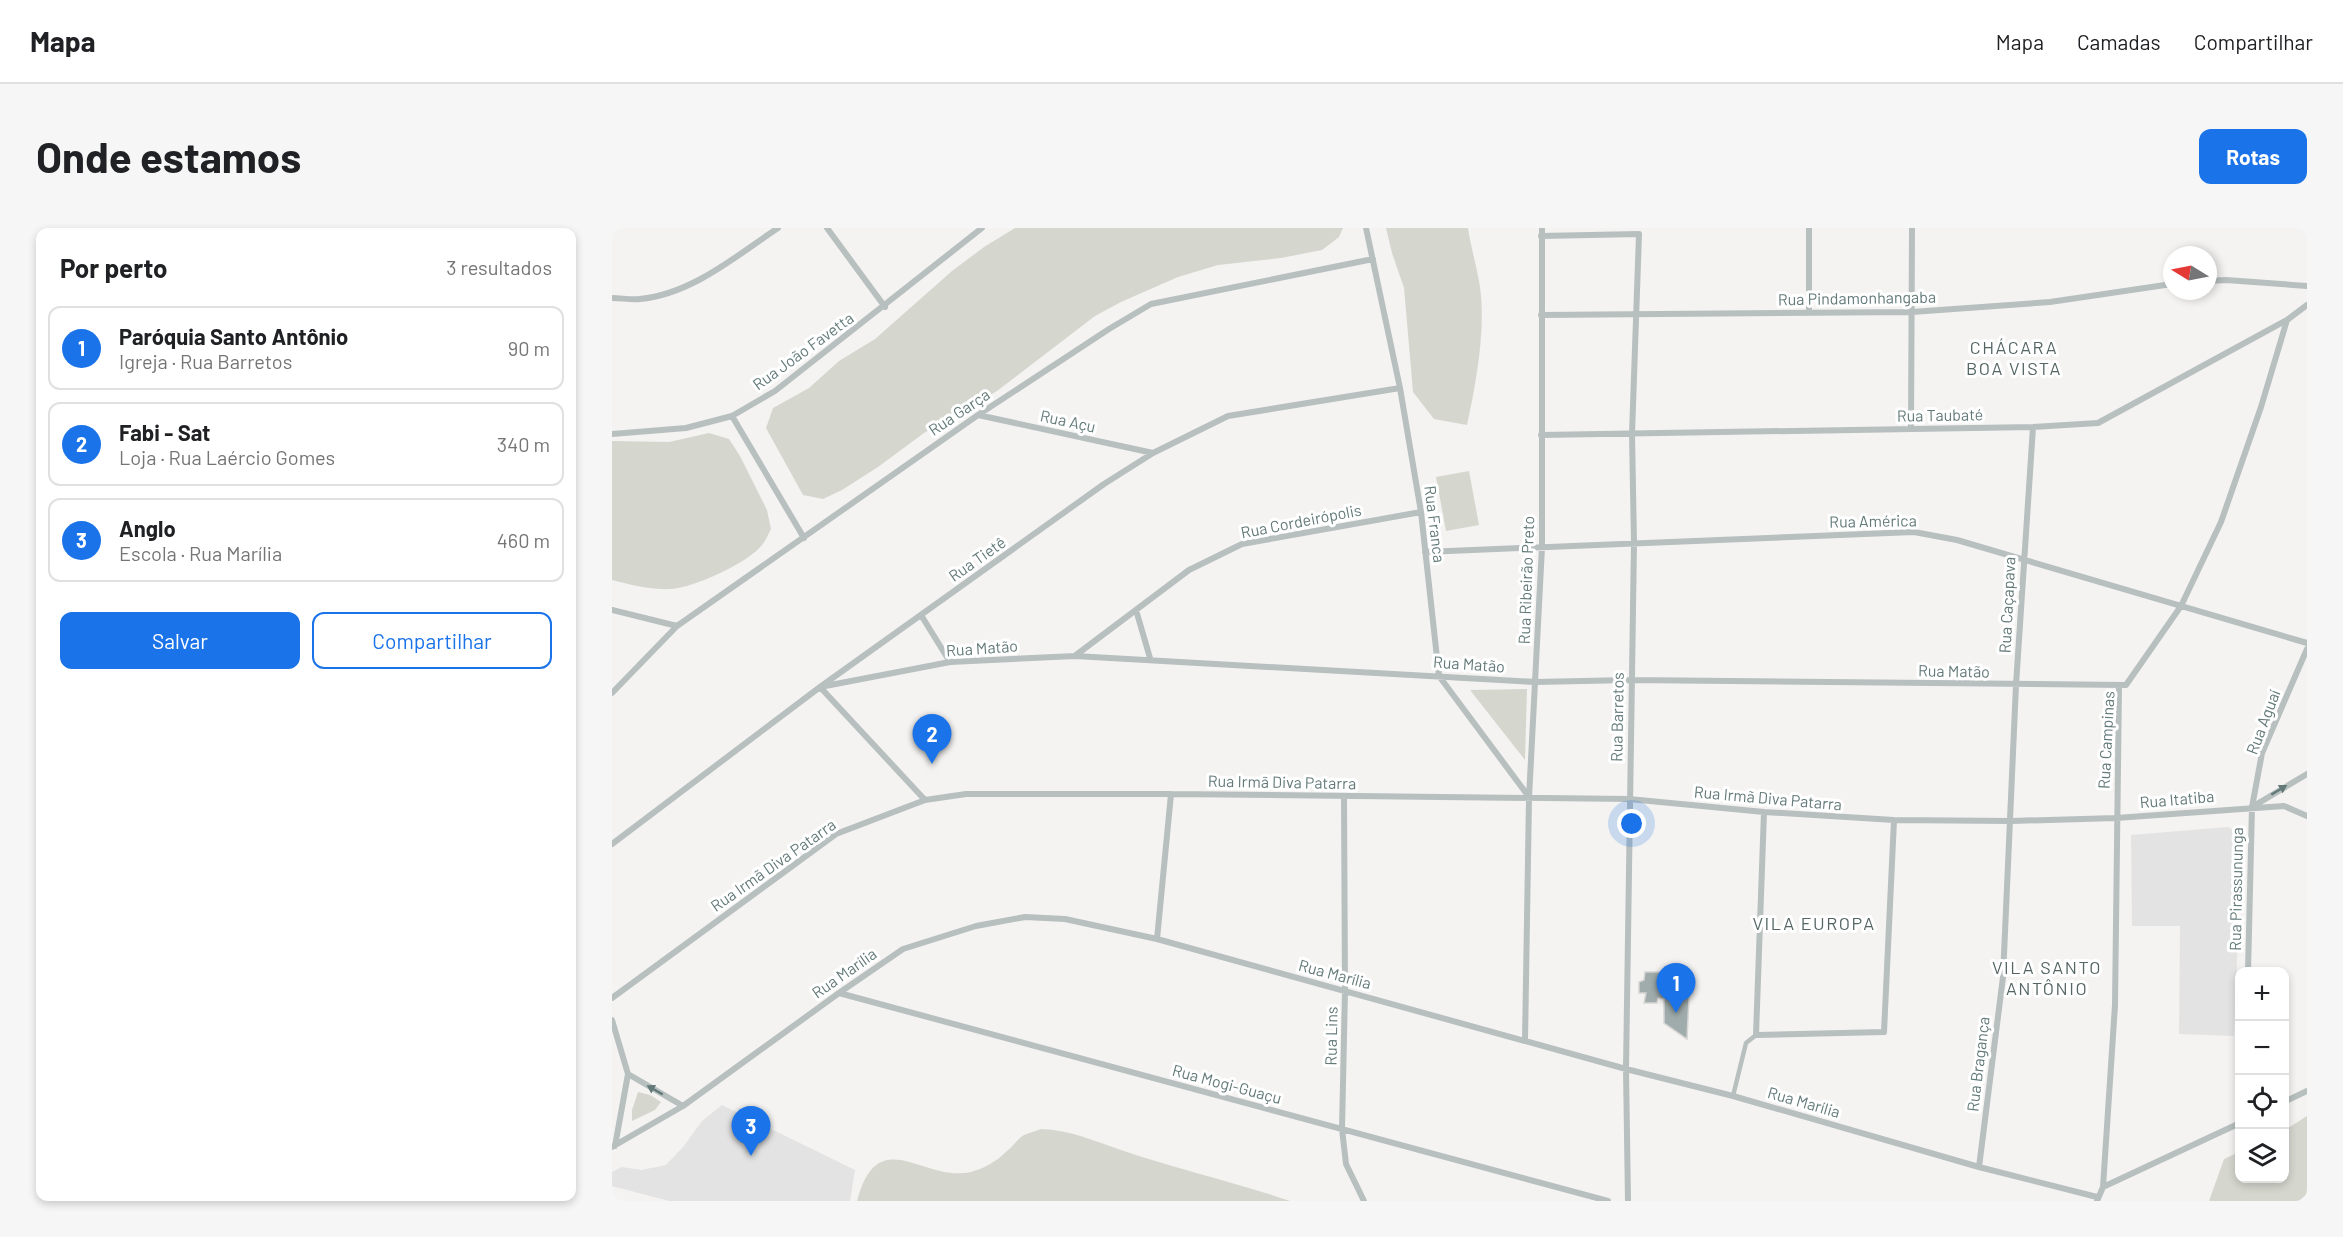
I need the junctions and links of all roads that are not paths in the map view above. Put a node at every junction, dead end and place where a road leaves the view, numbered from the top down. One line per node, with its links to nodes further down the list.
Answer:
1 (778, 228): 13 (street)
2 (827, 228): 15 (street)
3 (982, 228): 15 (street, Rua João Favetta)
4 (1366, 228): 9 (street, Rua Franca)
5 (1542, 228): 8 (street, Rua Ribeirão Preto)
6 (1809, 228): 17 (street)
7 (1912, 228): 16 (street)
8 (1541, 236): 18 (street, Rua Barretos); 19 (street, Rua Ribeirão Preto)
9 (1373, 259): 21 (street, Rua Franca); 22 (street, Rua Garça)
10 (2217, 280): 12 (street)
11 (2163, 285): 16 (street, Rua Pindamonhangaba)
12 (2307, 286)
13 (612, 298)
14 (2307, 305): 20 (street, Rua Taubaté)
15 (885, 307): 23 (street, Rua João Favetta)
16 (1912, 312): 17 (street, Rua Pindamonhangaba); 25 (street)
17 (1809, 313): 18 (street, Rua Pindamonhangaba)
18 (1635, 314): 19 (street, Rua Pindamonhangaba); 27 (street, Rua Barretos)
19 (1541, 315): 28 (street, Rua Ribeirão Preto)
20 (2287, 320): 24 (street, Rua Taubaté); 36 (street, Rua Campinas)
21 (1400, 388): 29 (street, Rua Tietê); 30 (street, Rua Franca)
22 (978, 415): 29 (street, Rua Açu); 31 (street, Rua Garça)
23 (732, 416): 26 (street, Rua João Favetta); 31 (street)
24 (2033, 427): 25 (street, Rua Taubaté); 35 (street, Rua Caçapava)
25 (1911, 429): 27 (street, Rua Taubaté)
26 (612, 434)
27 (1632, 434): 28 (street, Rua Taubaté); 32 (street, Rua Barretos)
28 (1541, 435): 33 (street, Rua Ribeirão Preto)
29 (1153, 453): 39 (street, Rua Tietê)
30 (1421, 512): 34 (street, Rua Franca); 38 (street, Rua Cordeirópolis)
31 (804, 538): 40 (street, Rua Garça)
32 (1634, 543): 33 (street, Rua América); 35 (street, Rua América); 47 (street, Rua Barretos)
33 (1542, 547): 34 (street, Rua América); 48 (street, Rua Ribeirão Preto)
34 (1425, 552): 46 (street, Rua Franca)
35 (2023, 561): 36 (street, Rua América); 49 (street, Rua Caçapava)
36 (2181, 606): 41 (street, Rua América); 50 (street, Rua Campinas)
37 (612, 610): 40 (street)
38 (1136, 610): 43 (street, Rua Cordeirópolis); 44 (street)
39 (921, 615): 45 (street); 51 (street, Rua Tietê)
40 (677, 626): 52 (street, Rua Garça)
41 (2307, 643)
42 (2307, 649): 59 (street, Rua Aguaí)
43 (1075, 656): 44 (street, Rua Matão); 45 (street, Rua Matão)
44 (1150, 658): 46 (street, Rua Matão)
45 (950, 662): 51 (street, Rua Matão)
46 (1439, 676): 48 (street, Rua Matão); 56 (street, Rua Franca)
47 (1630, 680): 48 (street, Rua Matão); 49 (street, Rua Matão); 57 (street, Rua Barretos)
48 (1535, 682): 56 (street, Rua Ribeirão Preto)
49 (2016, 685): 50 (street, Rua Matão); 64 (street, Rua Caçapava)
50 (2119, 685): 62 (street, Rua Campinas)
51 (820, 687): 58 (street); 65 (street, Rua Tietê)
52 (612, 693)
53 (2307, 774): 59 (street, one-way to 53)
54 (1171, 794): 55 (street, Rua Irmã Diva Patarra); 58 (street, Rua Irmã Diva Patarra); 66 (street)
55 (1344, 796): 56 (street, Rua Irmã Diva Patarra); 68 (street, Rua Lins)
56 (1529, 798): 57 (street, Rua Irmã Diva Patarra); 73 (street, Rua Ribeirão Preto)
57 (1629, 799): 60 (street, Rua Irmã Diva Patarra); 74 (street, Rua Barretos)
58 (925, 800): 70 (street, Rua Irmã Diva Patarra)
59 (2252, 807): 61 (street, Rua Itatiba); 62 (street, Rua Itatiba); 67 (street, Rua Pirassununga)
60 (1764, 812): 63 (street, Rua Irmã Diva Patarra); 72 (street)
61 (2307, 816)
62 (2116, 818): 64 (street, Rua Itatiba); 84 (street, Rua Campinas)
63 (1894, 820): 64 (street, Rua Irmã Diva Patarra); 72 (street)
64 (2011, 821): 83 (street, Rua Bragança)
65 (612, 844)
66 (1157, 939): 68 (street, Rua Marília); 69 (street, Rua Marília)
67 (2247, 967)
68 (1345, 991): 73 (street, Rua Marília); 81 (street, Rua Lins)
69 (839, 993): 79 (street, Rua Marília); 81 (street, Rua Mogi-Guaçu)
70 (612, 998)
71 (612, 1020): 75 (street)
72 (1756, 1035): 77 (lane)
73 (1525, 1041): 74 (street, Rua Marília)
74 (1626, 1070): 77 (street, Rua Marília); 88 (street, Rua Barretos)
75 (628, 1074): 79 (street, one-way to 75); 82 (street)
76 (2307, 1091): 78 (street)
77 (1733, 1096): 83 (street, Rua Marília)
78 (2289, 1100)
79 (683, 1106): 82 (street, Rua Marília)
80 (2235, 1125): 84 (street)
81 (1342, 1129): 86 (street, Rua Lins); 87 (street, Rua Mogi-Guaçu)
82 (614, 1147)
83 (1979, 1167): 85 (street, Rua Marília)
84 (2103, 1187): 85 (street, Rua Campinas)
85 (2097, 1199)
86 (1364, 1201)
87 (1608, 1201)
88 (1628, 1201)

